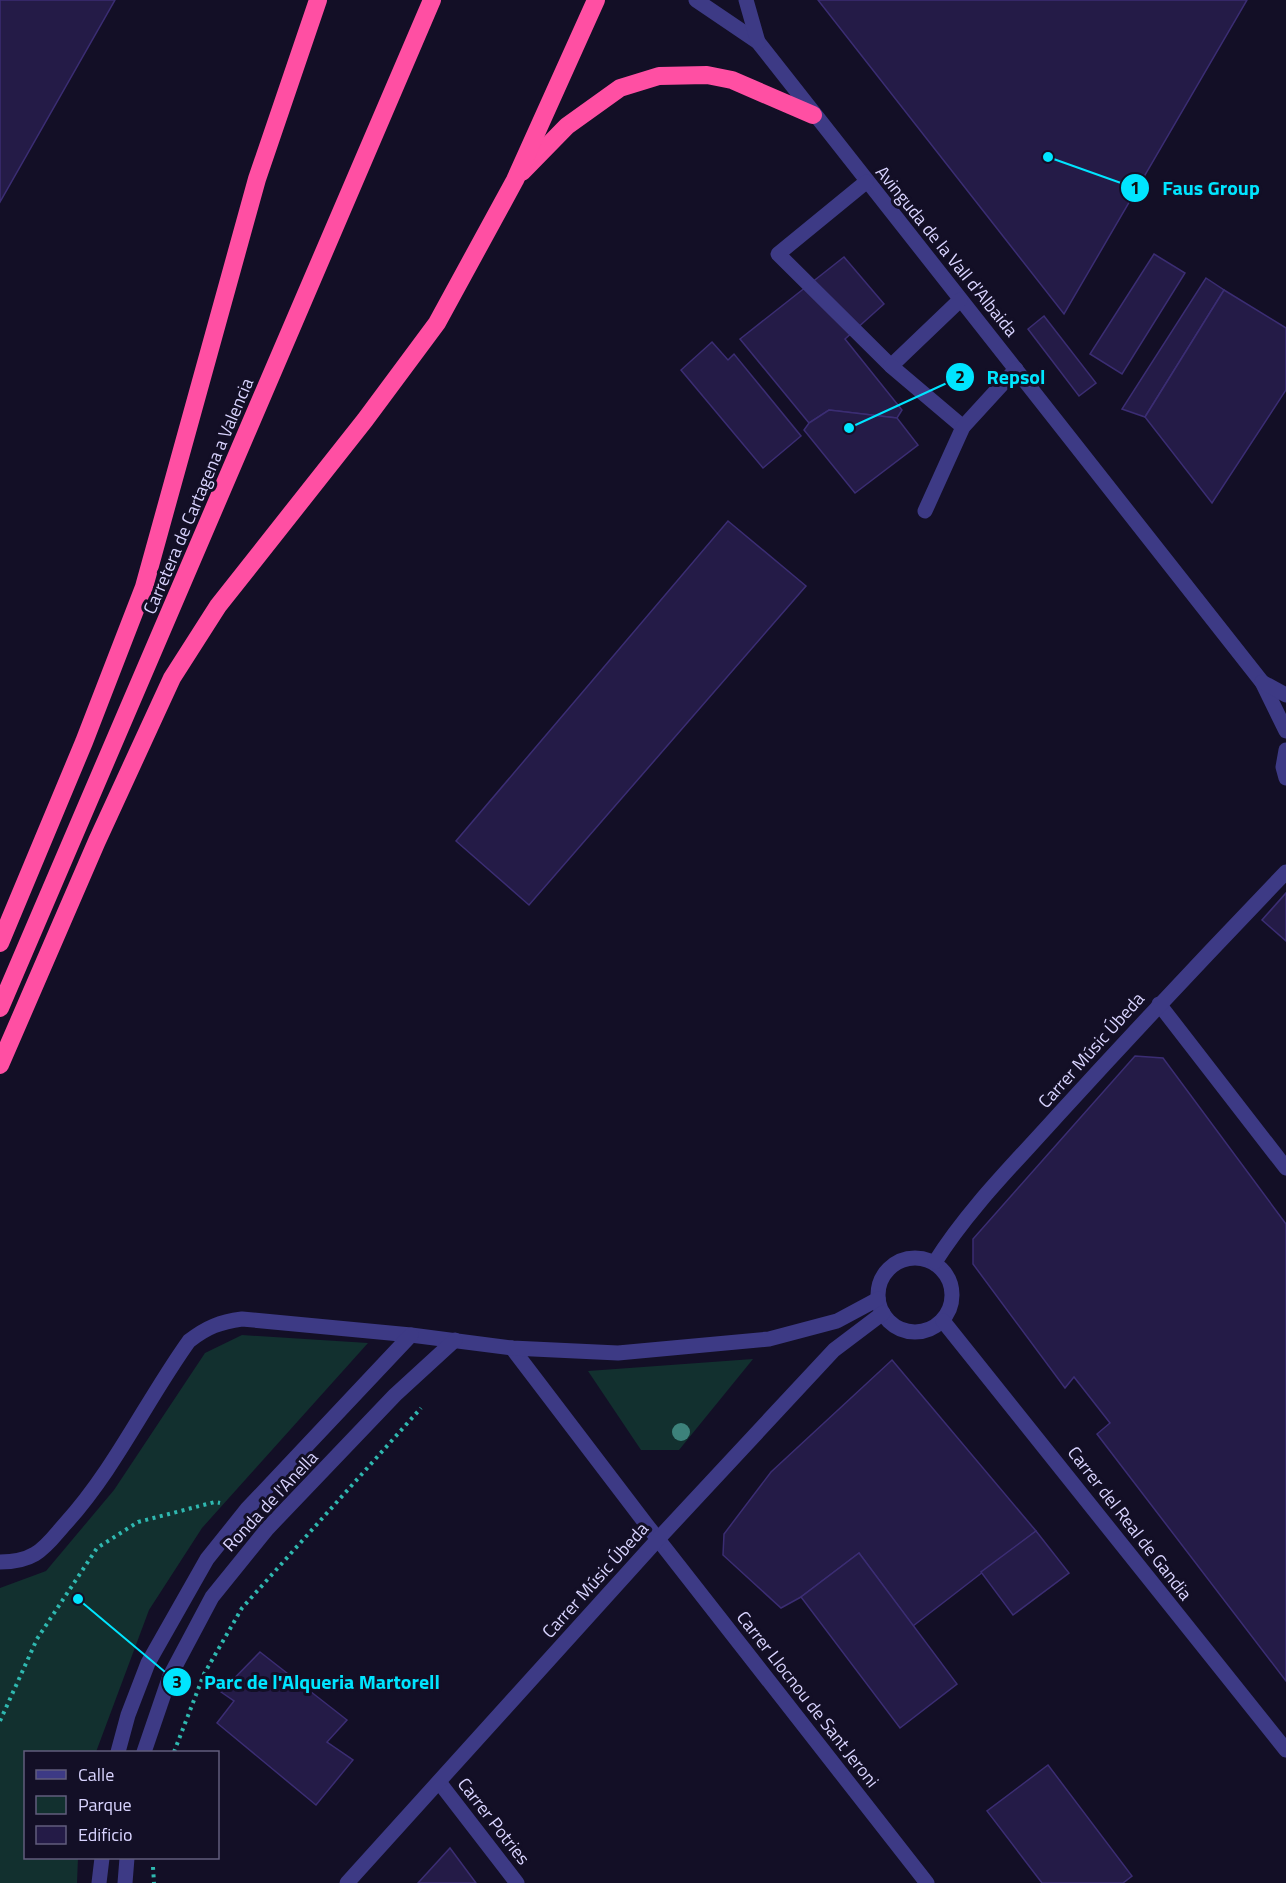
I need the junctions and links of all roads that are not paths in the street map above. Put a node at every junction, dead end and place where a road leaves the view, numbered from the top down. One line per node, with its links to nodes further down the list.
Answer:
1 (318, 0): 21 (highway)
2 (432, 0): 23 (highway, Carretera de Cartagena a Valencia)
3 (596, 0): 8 (highway)
4 (696, 0): 6 (street, Avinguda de la Vall d'Albaida)
5 (746, 0): 6 (street, Avinguda de la Vall d'Albaida)
6 (758, 42): 7 (street, Avinguda de la Vall d'Albaida)
7 (813, 115): 8 (highway); 9 (street, Avinguda de la Vall d'Albaida)
8 (515, 180): 24 (highway)
9 (866, 182): 10 (street, Avinguda de la Vall d'Albaida); 11 (street)
10 (960, 300): 11 (street); 12 (street, Avinguda de la Vall d'Albaida)
11 (891, 366): 13 (street)
12 (1016, 369): 13 (street); 15 (street, Avinguda de la Vall d'Albaida)
13 (963, 427): 14 (street)
14 (925, 510)
15 (1262, 682): 16 (street, Avinguda de la Vall d'Albaida); 17 (street, Avinguda de la Vall d'Albaida)
16 (1286, 695)
17 (1286, 731)
18 (1286, 750): 19 (street)
19 (1286, 778)
20 (1286, 872): 22 (street, Carrer Músic Úbeda)
21 (0, 943)
22 (1159, 1004): 25 (street); 26 (street, Carrer Músic Úbeda)
23 (0, 1008)
24 (0, 1065)
25 (1286, 1168)
26 (935, 1262): 27 (street); 28 (street)
27 (880, 1306): 28 (street); 31 (street); 32 (street, Carrer Músic Úbeda)
28 (943, 1321): 34 (street, Carrer del Real de Gandia)
29 (411, 1335): 30 (street); 33 (street); 35 (street, Ronda de l'Anella)
30 (455, 1340): 31 (street); 36 (street, Ronda de l'Anella)
31 (512, 1348): 32 (street, Carrer Llocnou de Sant Jeroni)
32 (659, 1538): 37 (street, Carrer Músic Úbeda); 44 (street, Carrer Llocnou de Sant Jeroni)
33 (0, 1563)
34 (1286, 1750)
35 (118, 1751)
36 (144, 1751)
37 (439, 1782): 42 (street, Carrer Músic Úbeda); 43 (street, Carrer Potries)
38 (102, 1859): 40 (street)
39 (127, 1859): 41 (street)
40 (99, 1883)
41 (125, 1883)
42 (347, 1883)
43 (517, 1883)
44 (927, 1883)

